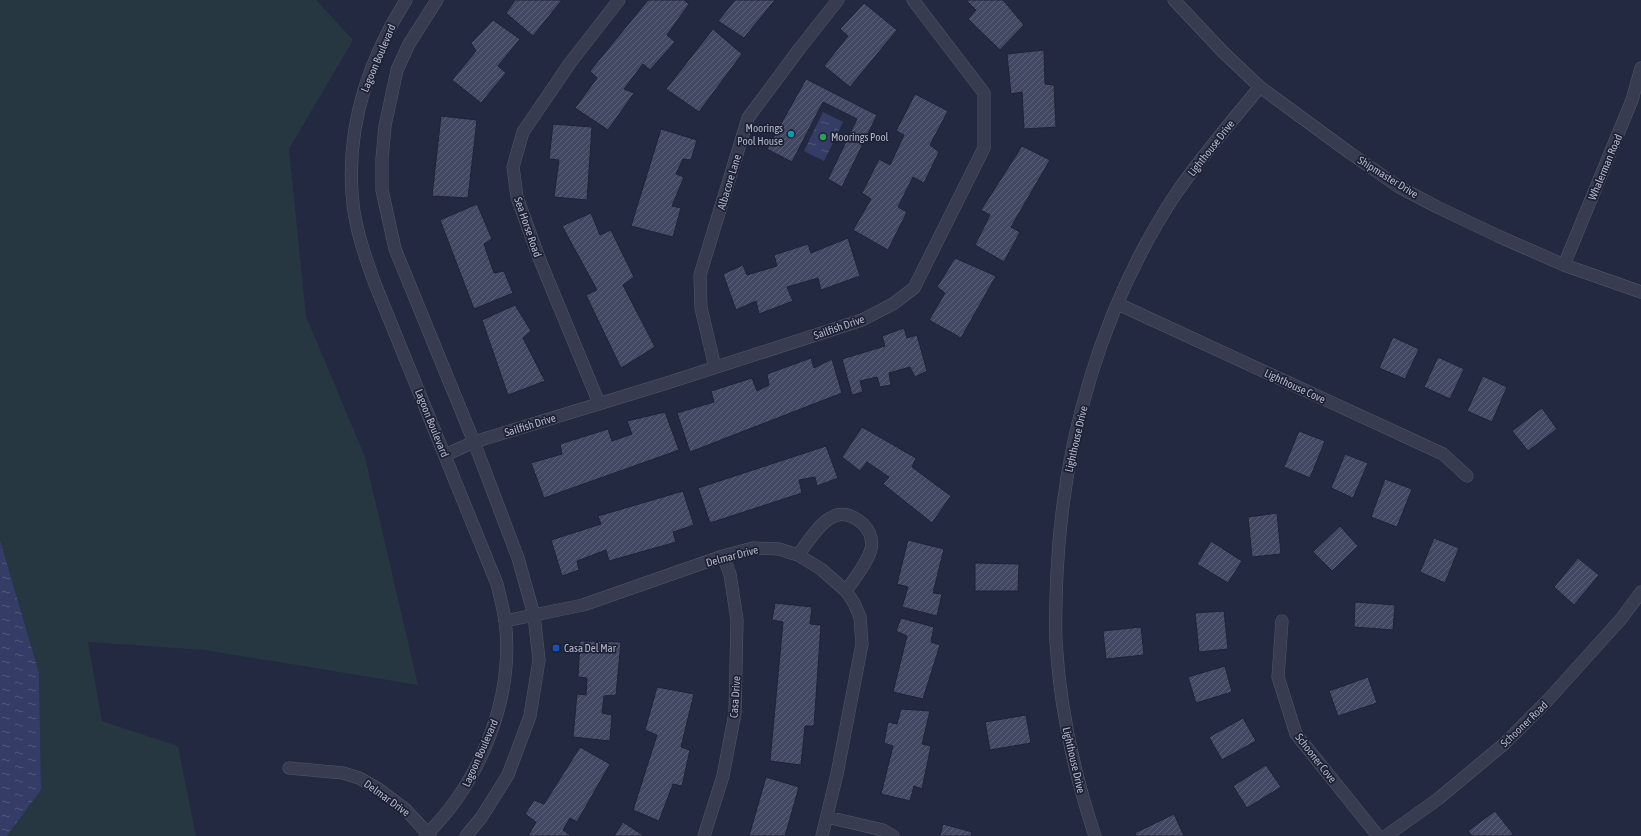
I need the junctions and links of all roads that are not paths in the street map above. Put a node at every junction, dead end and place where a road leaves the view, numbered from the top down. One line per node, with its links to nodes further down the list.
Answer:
1 (406, 0): 16 (street, Lagoon Boulevard)
2 (437, 0): 15 (street, Lagoon Boulevard)
3 (618, 0): 14 (street, Sea Horse Road)
4 (838, 0): 13 (street, Albacore Lane)
5 (913, 0): 13 (street, Sailfish Drive)
6 (1174, 0): 8 (street, Shipmaster Drive)
7 (1641, 68): 9 (street, Whalerman Road)
8 (1260, 87): 10 (street, Shipmaster Drive); 12 (street, Lighthouse Drive)
9 (1637, 102): 10 (street, Whalerman Road)
10 (1564, 265): 11 (street, Shipmaster Drive)
11 (1641, 292)
12 (1118, 304): 17 (street, Lighthouse Cove); 32 (street, Lighthouse Drive)
13 (715, 367): 14 (street, Sailfish Drive)
14 (599, 403): 15 (street, Sailfish Drive)
15 (474, 442): 16 (street, Sailfish Drive); 22 (street, Lagoon Boulevard)
16 (446, 455): 23 (street, Lagoon Boulevard)
17 (1467, 476)
18 (798, 555): 19 (street, Delmar Drive); 20 (street, Delmar Drive); 20 (street)
19 (723, 556): 22 (street, Delmar Drive); 29 (street, Casa Drive)
20 (846, 591): 26 (street, Delmar Drive)
21 (1641, 592): 34 (street, Schooner Road)
22 (534, 615): 23 (street, Delmar Drive); 28 (street, Lagoon Boulevard)
23 (505, 621): 27 (street, Lagoon Boulevard)
24 (1282, 621): 33 (street, Schooner Cove)
25 (289, 768): 27 (street, Delmar Drive)
26 (827, 817): 30 (street, Delmar Drive); 31 (street)
27 (428, 835)
28 (466, 836)
29 (704, 836)
30 (822, 836)
31 (893, 836)
32 (1095, 836)
33 (1378, 836)
34 (1386, 836)

